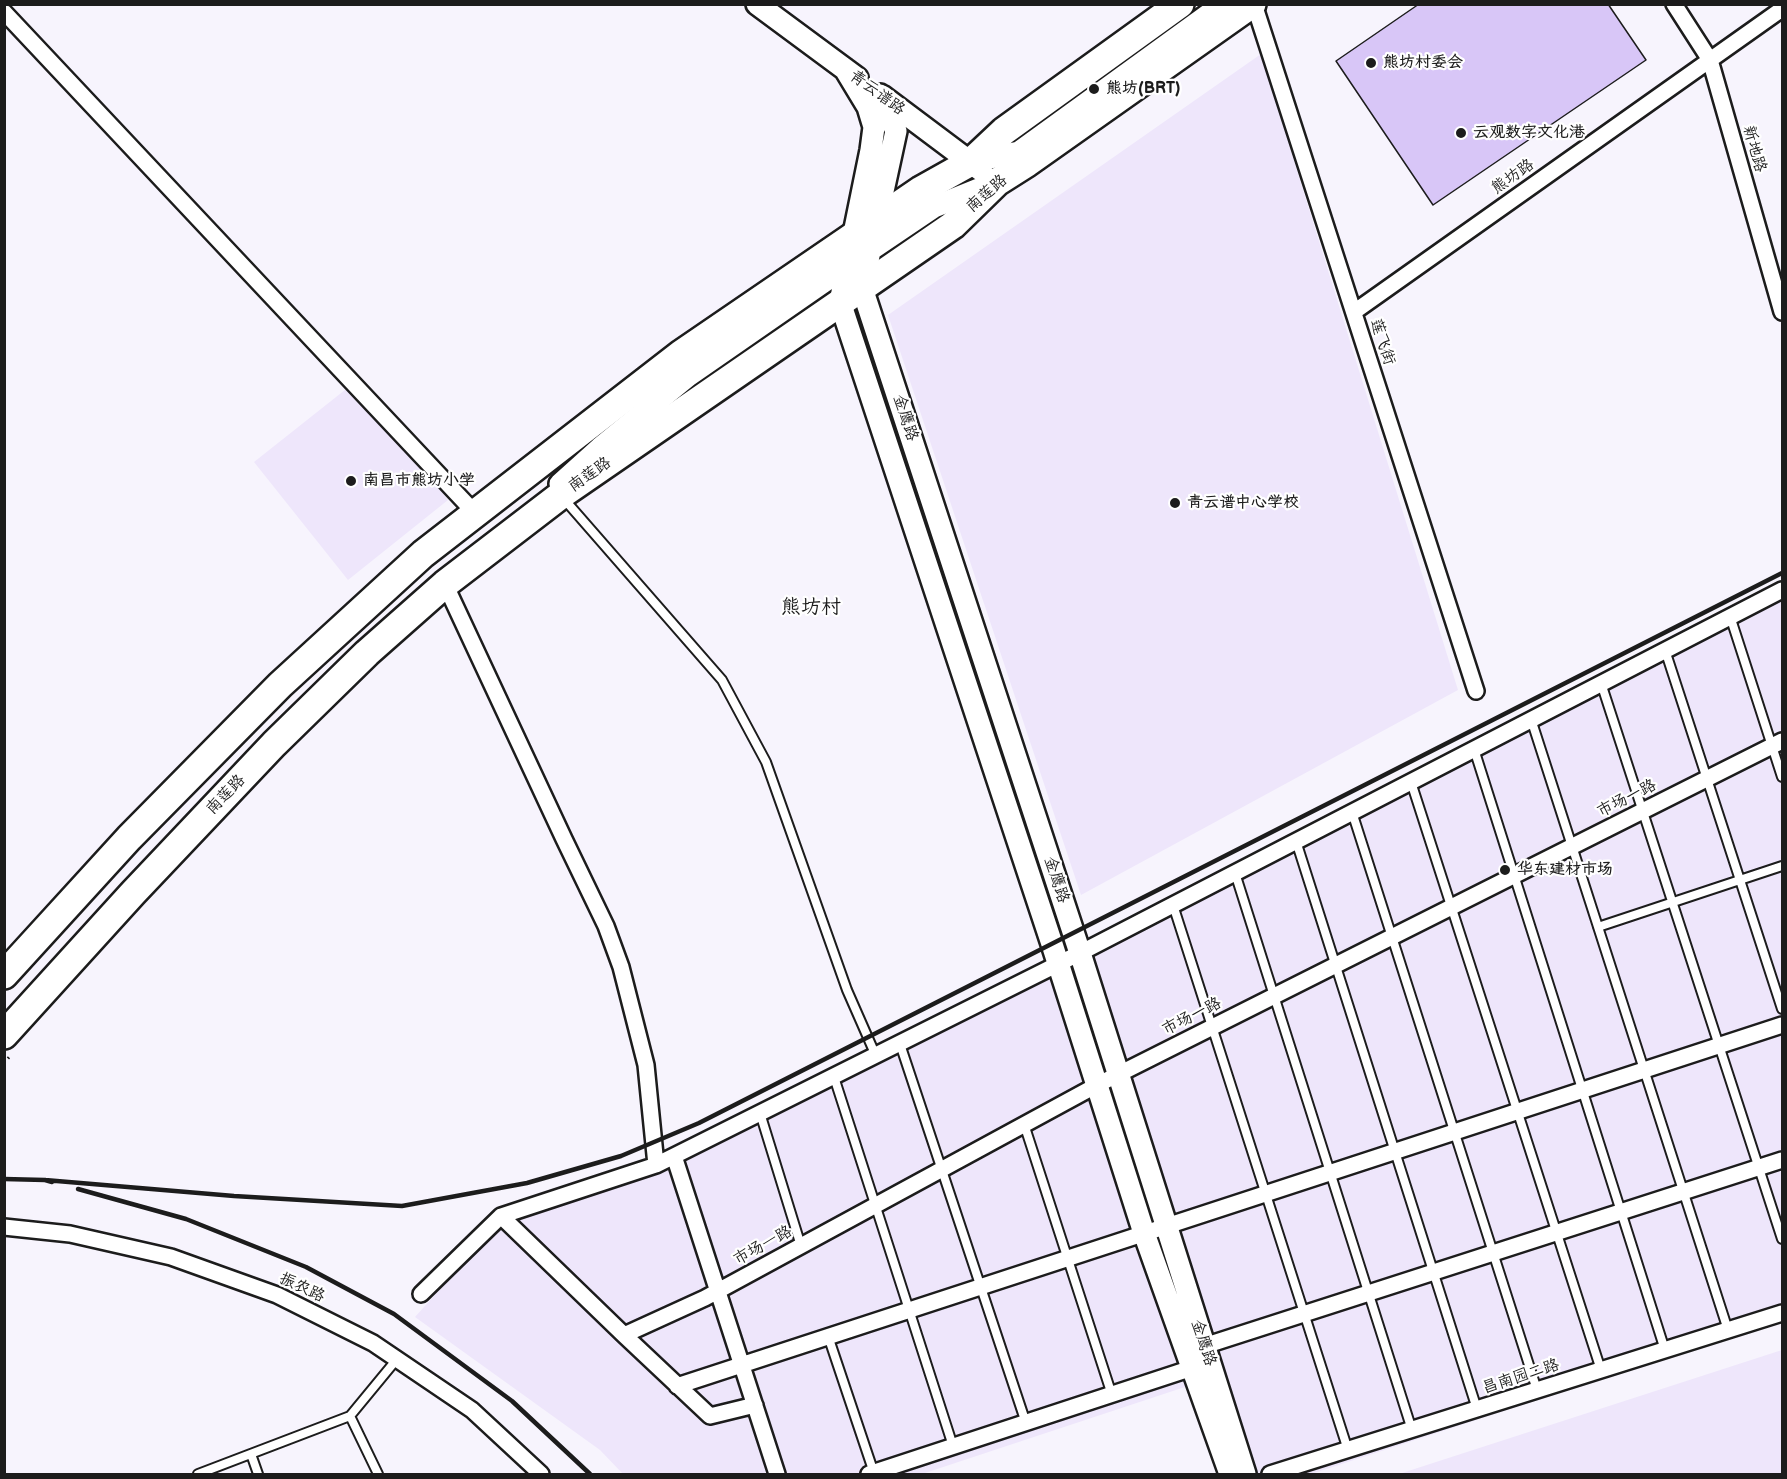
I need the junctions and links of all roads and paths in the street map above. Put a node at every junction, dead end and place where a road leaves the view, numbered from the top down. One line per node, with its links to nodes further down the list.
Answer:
1 (757, 4): 9 (street, 青云谱路)
2 (1180, 4): 11 (highway)
3 (1223, 4): 11 (street)
4 (1253, 4): 12 (highway, 南莲路); 17 (street, 莲飞街)
5 (1674, 4): 8 (street, 新地路)
6 (1782, 9): 8 (street, 熊坊路)
7 (4, 12): 20 (street)
8 (1710, 60): 17 (street, 熊坊路); 18 (street, 新地路)
9 (845, 69): 10 (street, 青云谱路); 14 (street)
10 (880, 95): 11 (street, 青云谱路); 13 (street)
11 (971, 162): 12 (street, 青云谱路); 13 (highway)
12 (997, 182): 14 (street); 16 (highway, 南莲路)
13 (876, 221): 14 (highway)
14 (862, 243): 15 (street); 16 (street); 20 (highway)
15 (848, 265): 16 (street); 21 (street)
16 (851, 295): 19 (highway, 南莲路); 47 (street, 金鹰路); 48 (street, 金鹰路)
17 (1354, 312): 27 (street, 莲飞街)
18 (1782, 312)
19 (561, 495): 21 (highway, 南莲路); 58 (lane)
20 (475, 513): 50 (highway)
21 (494, 546): 22 (highway, 南莲路)
22 (445, 584): 56 (highway, 南莲路); 72 (street)
23 (1782, 590): 24 (street)
24 (1730, 616): 25 (street); 29 (lane)
25 (1665, 650): 26 (street); 32 (lane)
26 (1601, 683): 28 (street); 34 (lane)
27 (1476, 691)
28 (1531, 719): 30 (street); 37 (lane)
29 (1777, 743): 31 (lane); 32 (street, 市场一路)
30 (1474, 749): 33 (street); 40 (lane)
31 (1782, 777)
32 (1707, 778): 34 (street, 市场一路); 41 (lane)
33 (1411, 782): 35 (street); 44 (lane)
34 (1643, 811): 37 (street, 市场一路); 42 (lane)
35 (1352, 812): 36 (street); 46 (lane)
36 (1296, 841): 39 (street); 49 (lane)
37 (1572, 846): 40 (street, 市场一路); 45 (lane)
38 (1782, 866): 41 (lane)
39 (1235, 873): 43 (street); 51 (lane)
40 (1514, 876): 44 (street, 市场一路); 64 (lane)
41 (1740, 880): 42 (lane); 52 (lane)
42 (1672, 902): 45 (lane); 57 (lane)
43 (1173, 905): 47 (street); 54 (lane)
44 (1451, 907): 46 (street, 市场一路); 65 (lane)
45 (1598, 927): 60 (lane)
46 (1392, 937): 49 (street, 市场一路); 68 (lane)
47 (1080, 953): 48 (street); 61 (street, 金鹰路)
48 (1058, 963): 55 (street); 63 (street, 金鹰路)
49 (1335, 965): 51 (street, 市场一路); 69 (lane)
50 (4, 975)
51 (1274, 996): 54 (street, 市场一路); 75 (lane)
52 (1782, 1009)
53 (1782, 1025): 57 (street)
54 (1212, 1028): 61 (street, 市场一路); 77 (lane)
55 (900, 1044): 58 (street); 74 (lane)
56 (8, 1045): 59 (path)
57 (1719, 1045): 60 (street); 73 (lane)
58 (876, 1056): 62 (street)
59 (4, 1063)
60 (1644, 1070): 64 (street); 76 (lane)
61 (1118, 1075): 63 (street, 市场一路); 81 (street, 金鹰路)
62 (834, 1077): 66 (street); 78 (lane)
63 (1097, 1085): 67 (street, 市场一路); 83 (street, 金鹰路)
64 (1582, 1090): 65 (street); 79 (lane)
65 (1517, 1111): 68 (street); 84 (lane)
66 (760, 1113): 70 (street); 86 (lane)
67 (1024, 1124): 74 (street, 市场一路); 88 (lane)
68 (1455, 1132): 69 (street); 87 (lane)
69 (1395, 1151): 75 (street); 89 (lane)
70 (674, 1156): 72 (street); 91 (street)
71 (1782, 1160): 73 (street)
72 (656, 1165): 80 (street)
73 (1759, 1168): 76 (street); 85 (lane)
74 (942, 1169): 78 (street, 市场一路); 90 (lane)
75 (1330, 1172): 77 (street); 92 (lane)
76 (1684, 1192): 79 (street); 97 (lane)
77 (1266, 1194): 81 (street); 96 (lane)
78 (876, 1205): 86 (street, 市场一路); 94 (lane)
79 (1622, 1212): 84 (street); 101 (lane)
80 (501, 1216): 93 (street); 98 (street)
81 (1166, 1226): 83 (street); 100 (street, 金鹰路)
82 (4, 1227): 102 (street, 振农路)
83 (1144, 1233): 88 (street); 104 (street, 金鹰路)
84 (1557, 1233): 87 (street); 105 (lane)
85 (1782, 1239)
86 (801, 1246): 91 (street, 市场一路)
87 (1493, 1253): 89 (street); 107 (lane)
88 (1068, 1258): 90 (street); 108 (lane)
89 (1433, 1272): 92 (street); 110 (lane)
90 (981, 1286): 94 (street); 112 (lane)
91 (718, 1291): 98 (street, 市场一路); 103 (street)
92 (1369, 1293): 96 (street); 113 (lane)
93 (421, 1294)
94 (909, 1310): 99 (street); 114 (lane)
95 (1782, 1313): 97 (street, 昌南园二路)
96 (1304, 1314): 100 (street); 115 (lane)
97 (1728, 1330): 101 (street, 昌南园二路)
98 (624, 1335): 106 (street)
99 (828, 1336): 103 (street); 122 (lane)
100 (1204, 1346): 124 (street, 金鹰路)
101 (1665, 1350): 105 (street, 昌南园二路)
102 (397, 1359): 111 (lane); 120 (street, 振农路)
103 (741, 1365): 106 (street); 109 (street)
104 (1192, 1368): 108 (street); 123 (street, 金鹰路)
105 (1601, 1370): 107 (street, 昌南园二路)
106 (677, 1386): 109 (street)
107 (1537, 1390): 110 (street, 昌南园二路)
108 (1112, 1395): 112 (street)
109 (754, 1405): 121 (street)
110 (1477, 1409): 113 (street, 昌南园二路)
111 (350, 1416): 116 (lane); 119 (lane)
112 (1026, 1423): 114 (street)
113 (1412, 1430): 115 (street, 昌南园二路)
114 (954, 1447): 122 (street)
115 (1348, 1450): 125 (street, 昌南园二路)
116 (251, 1454): 117 (lane); 118 (lane)
117 (198, 1474)
118 (258, 1474)
119 (378, 1474)
120 (540, 1474)
121 (777, 1474)
122 (871, 1474)
123 (1230, 1474)
124 (1245, 1474)
125 (1270, 1474)

